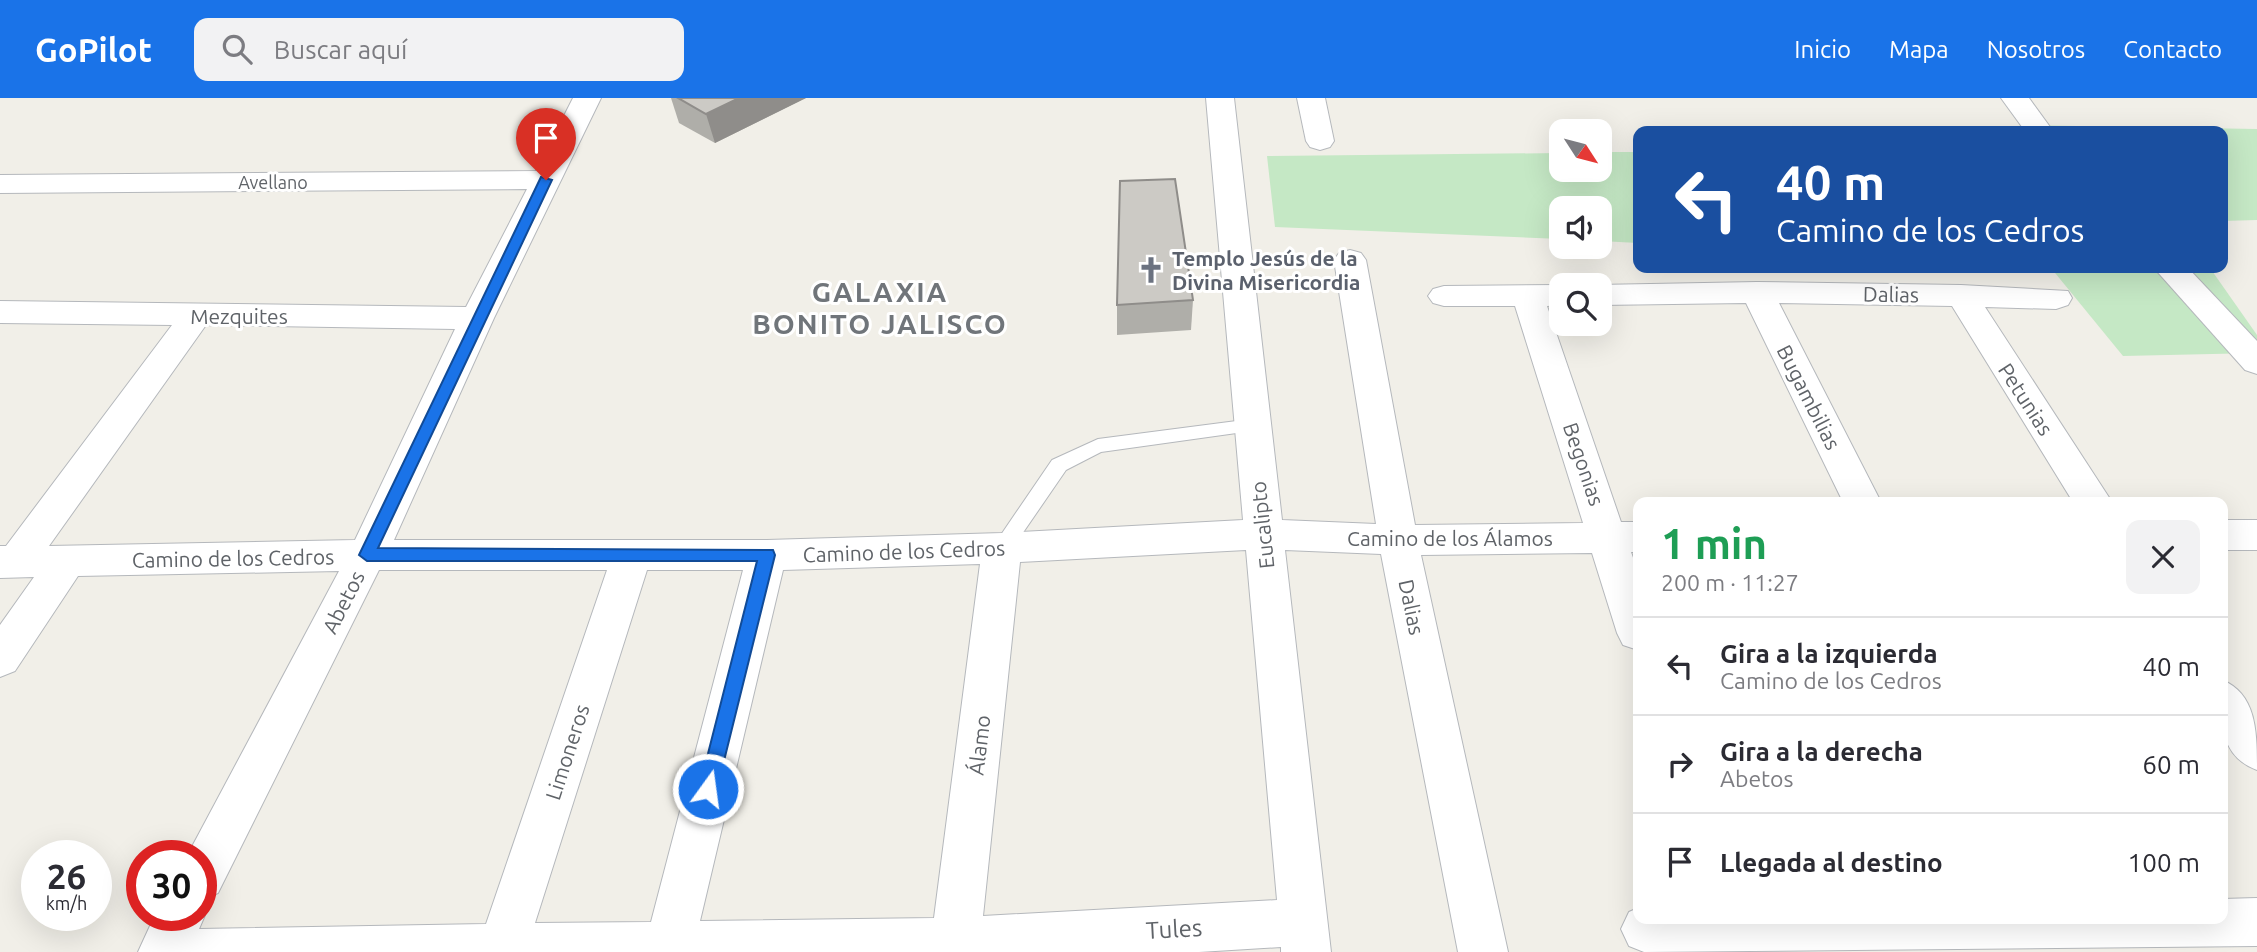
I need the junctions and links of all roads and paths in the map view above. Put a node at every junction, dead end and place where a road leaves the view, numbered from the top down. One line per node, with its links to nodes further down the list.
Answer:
1 (587, 98): 7 (street, Abetos)
2 (1220, 98): 21 (street, Eucalipto)
3 (1311, 98): 6 (street)
4 (2015, 98): 5 (street)
5 (2035, 126)
6 (1320, 142)
7 (546, 180): 8 (street, Avellano); 19 (street, Abetos)
8 (0, 184)
9 (1350, 260): 28 (street, Dalias)
10 (2175, 273): 20 (street)
11 (1757, 292): 13 (street, Dalias); 14 (street, Dalias); 22 (street, Bugambilias)
12 (1544, 295): 15 (street); 27 (street, Begonias)
13 (1612, 295)
14 (1961, 295): 16 (street, Dalias); 23 (street, Petunias)
15 (1444, 296)
16 (2056, 298)
17 (0, 312): 18 (street, Mezquites)
18 (197, 316): 19 (street, Mezquites); 34 (street)
19 (477, 318): 30 (street, Abetos)
20 (2257, 362)
21 (1252, 425): 24 (street, Eucalipto); 29 (lane)
22 (1860, 497)
23 (2090, 497)
24 (1263, 534): 28 (street, Camino de los Álamos); 29 (street, Camino de los Cedros); 45 (street, Eucalipto)
25 (2228, 535): 26 (street)
26 (2257, 535)
27 (1623, 537): 28 (street, Camino de los Álamos); 35 (street, Begonias)
28 (1398, 540): 51 (street, Dalias)
29 (1002, 548): 32 (street, Camino de los Cedros); 46 (street, Álamo)
30 (367, 555): 31 (street, Camino de los Cedros); 33 (street, Camino de los Cedros); 39 (street, Abetos)
31 (632, 555): 32 (street, Camino de los Cedros); 48 (street, Limoneros)
32 (767, 555): 47 (street)
33 (67, 561): 34 (street, Camino de los Cedros); 36 (street)
34 (8, 562)
35 (1633, 601)
36 (0, 659)
37 (2228, 707): 38 (street)
38 (2257, 750)
39 (217, 846)
40 (2228, 922): 41 (street)
41 (2257, 922)
42 (1727, 924): 43 (street)
43 (1646, 929)
44 (173, 931): 49 (street)
45 (1305, 937): 46 (street, Tules)
46 (956, 942): 47 (street, Tules)
47 (669, 946): 48 (street, Tules)
48 (502, 949): 50 (street, Tules)
49 (163, 952)
50 (204, 952)
51 (1483, 952)

